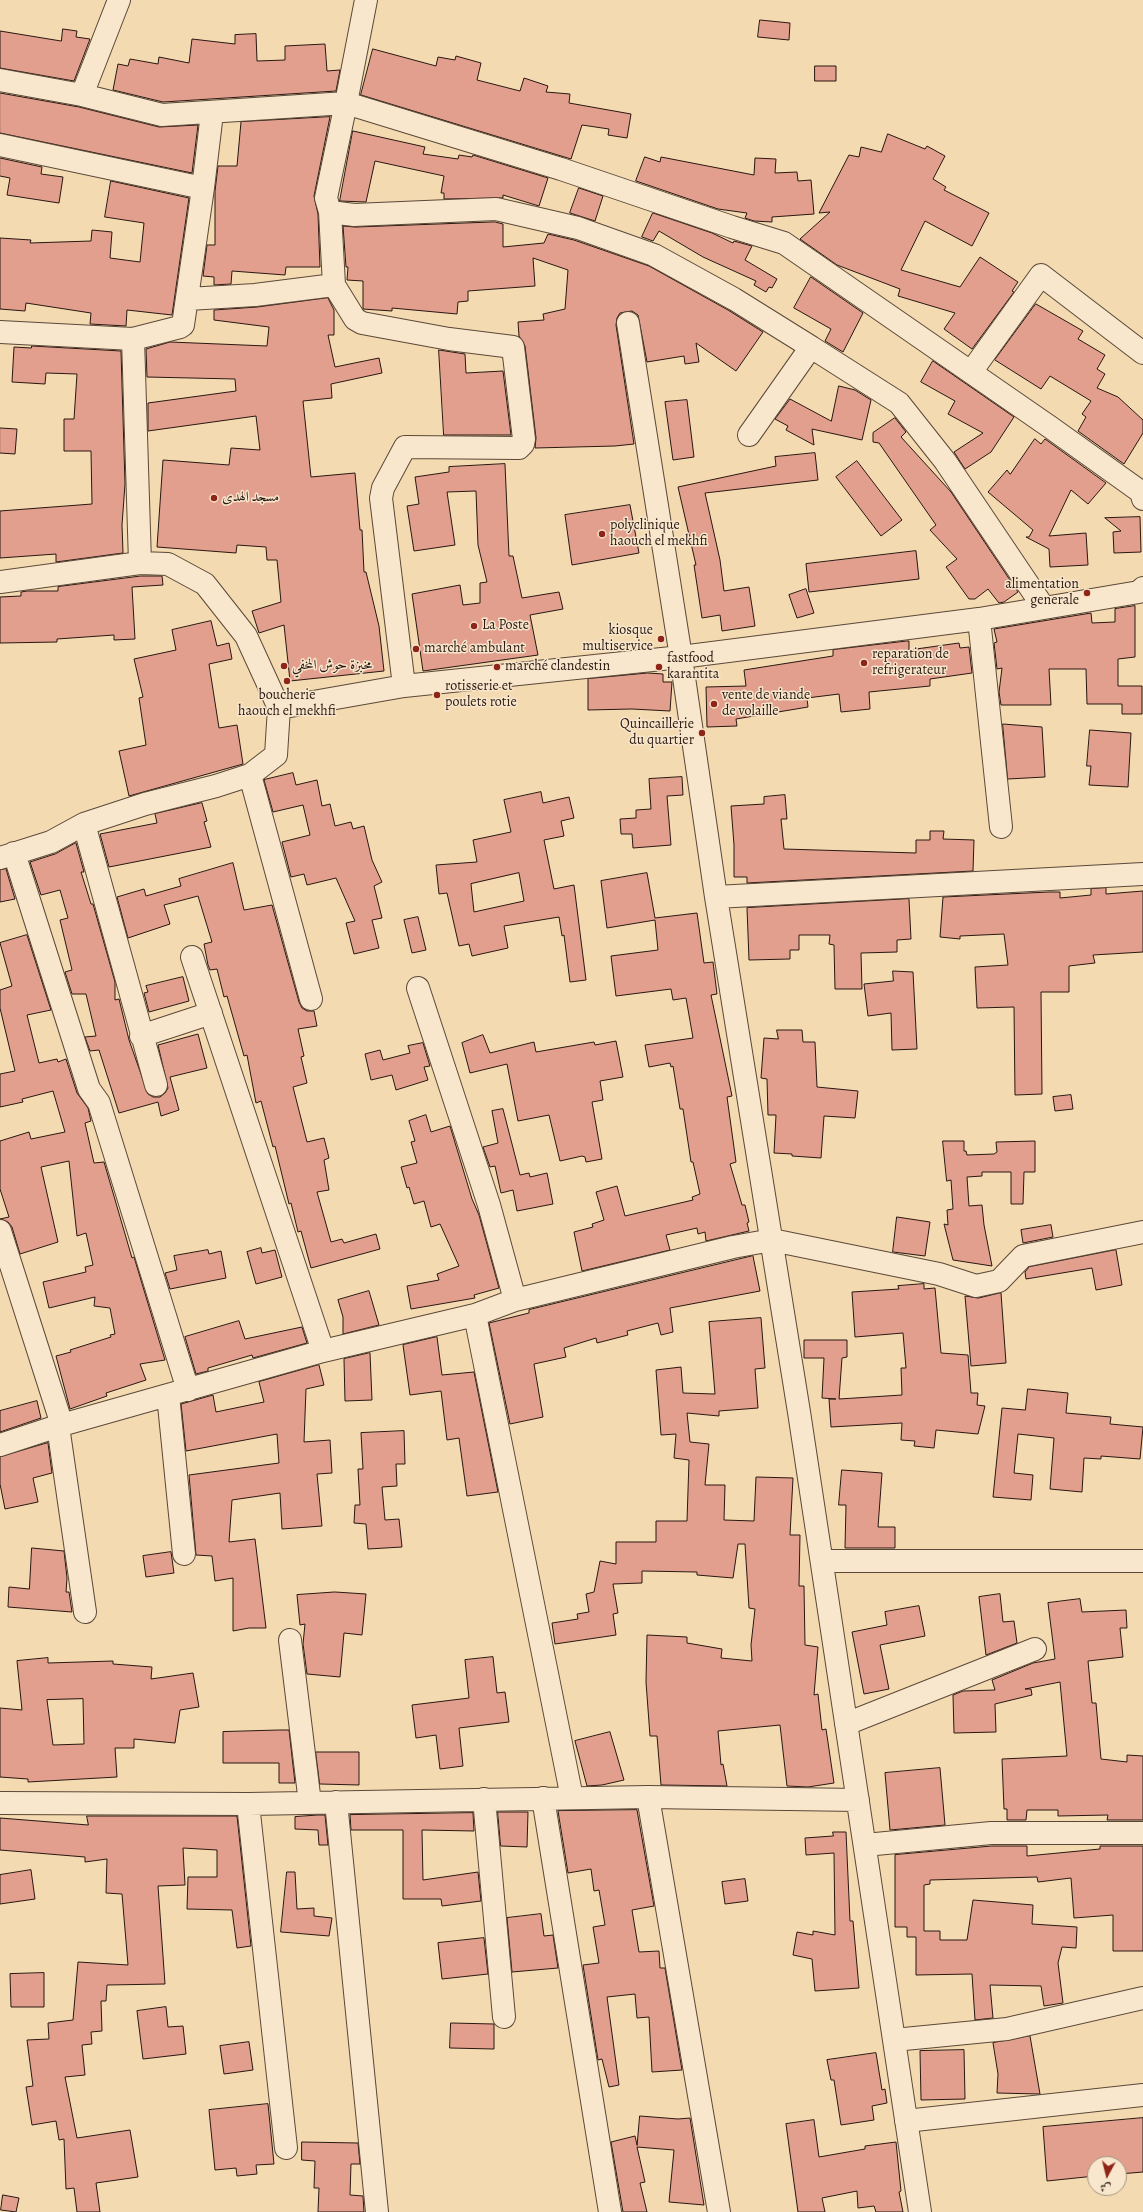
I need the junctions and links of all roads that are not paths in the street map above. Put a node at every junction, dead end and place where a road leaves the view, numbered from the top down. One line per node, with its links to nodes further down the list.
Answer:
1 (366, 0): 5 (street)
2 (112, 4): 4 (street)
3 (0, 80): 4 (street)
4 (82, 96): 6 (street)
5 (346, 103): 6 (street); 9 (street); 17 (street)
6 (212, 113): 8 (street)
7 (0, 144): 8 (street)
8 (203, 188): 11 (street)
9 (330, 212): 10 (street); 15 (street)
10 (334, 285): 11 (street); 26 (street)
11 (188, 299): 14 (street)
12 (628, 323): 25 (street)
13 (0, 332): 14 (street)
14 (133, 339): 20 (street)
15 (811, 347): 18 (street); 23 (street)
16 (1143, 353): 17 (street)
17 (970, 372): 19 (street)
18 (749, 435)
19 (1143, 499)
20 (140, 563): 21 (street); 27 (street)
21 (0, 582)
22 (1143, 588): 23 (street)
23 (1044, 608): 24 (street)
24 (979, 619): 25 (street); 30 (street)
25 (680, 657): 26 (street); 33 (street)
26 (404, 686): 27 (street)
27 (279, 708): 28 (street)
28 (250, 775): 29 (street); 36 (street)
29 (84, 824): 31 (street); 38 (street)
30 (1001, 826)
31 (7, 856): 46 (street)
32 (1143, 874): 33 (street)
33 (716, 897): 42 (street)
34 (192, 957): 37 (street)
35 (418, 988): 43 (street)
36 (311, 999)
37 (211, 1013): 38 (street); 45 (street)
38 (141, 1036): 39 (street)
39 (156, 1085)
40 (0, 1231): 47 (street)
41 (1143, 1232): 42 (street)
42 (772, 1240): 43 (street); 50 (street)
43 (515, 1300): 44 (street)
44 (475, 1316): 45 (street); 58 (street)
45 (323, 1351): 46 (street)
46 (178, 1392): 47 (street); 49 (street)
47 (60, 1426): 48 (street); 52 (street)
48 (0, 1445)
49 (184, 1554)
50 (822, 1561): 51 (street); 55 (street)
51 (1143, 1561)
52 (85, 1612)
53 (290, 1640): 63 (street)
54 (1035, 1649): 55 (street)
55 (846, 1724): 60 (street)
56 (648, 1797): 58 (street); 60 (street); 75 (street)
57 (543, 1798): 58 (street); 59 (street); 74 (street)
58 (572, 1798)
59 (484, 1799): 61 (street); 68 (street)
60 (858, 1800): 66 (street)
61 (336, 1802): 63 (street); 73 (street)
62 (0, 1803): 64 (street)
63 (310, 1803): 64 (street)
64 (248, 1804): 72 (street)
65 (1143, 1833): 66 (street)
66 (864, 1845): 69 (street)
67 (1143, 1998): 69 (street)
68 (504, 2018)
69 (894, 2040): 71 (street)
70 (1143, 2095): 71 (street)
71 (906, 2121): 76 (street)
72 (286, 2148)
73 (377, 2212)
74 (610, 2212)
75 (719, 2212)
76 (920, 2212)

